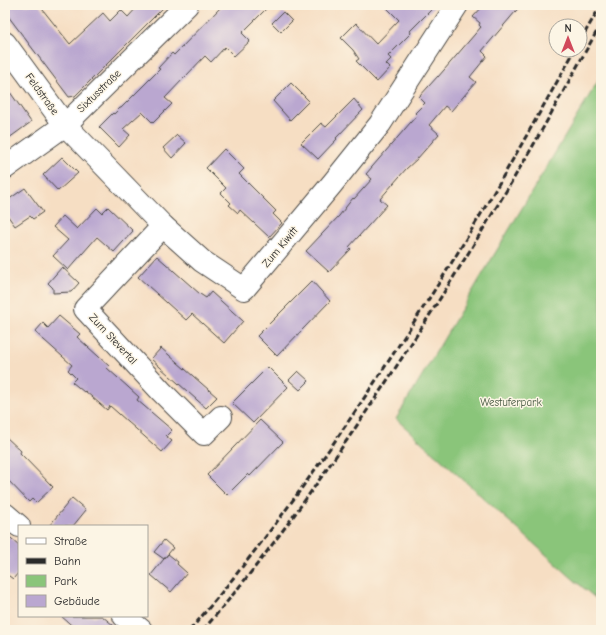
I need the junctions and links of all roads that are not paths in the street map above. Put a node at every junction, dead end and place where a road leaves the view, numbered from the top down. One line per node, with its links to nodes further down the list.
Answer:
1 (187, 5): 4 (street, Sixtusstraße)
2 (457, 5): 6 (street, Zum Kiwitt)
3 (5, 43): 4 (street, Feldstraße)
4 (65, 125): 5 (street, Sixtusstraße); 6 (street, Zum Kiwitt)
5 (5, 168)
6 (163, 226): 7 (street, Zum Stevertal)
7 (221, 417)
8 (5, 514): 9 (street)
9 (18, 525)
10 (125, 617): 11 (street)
11 (140, 630)

